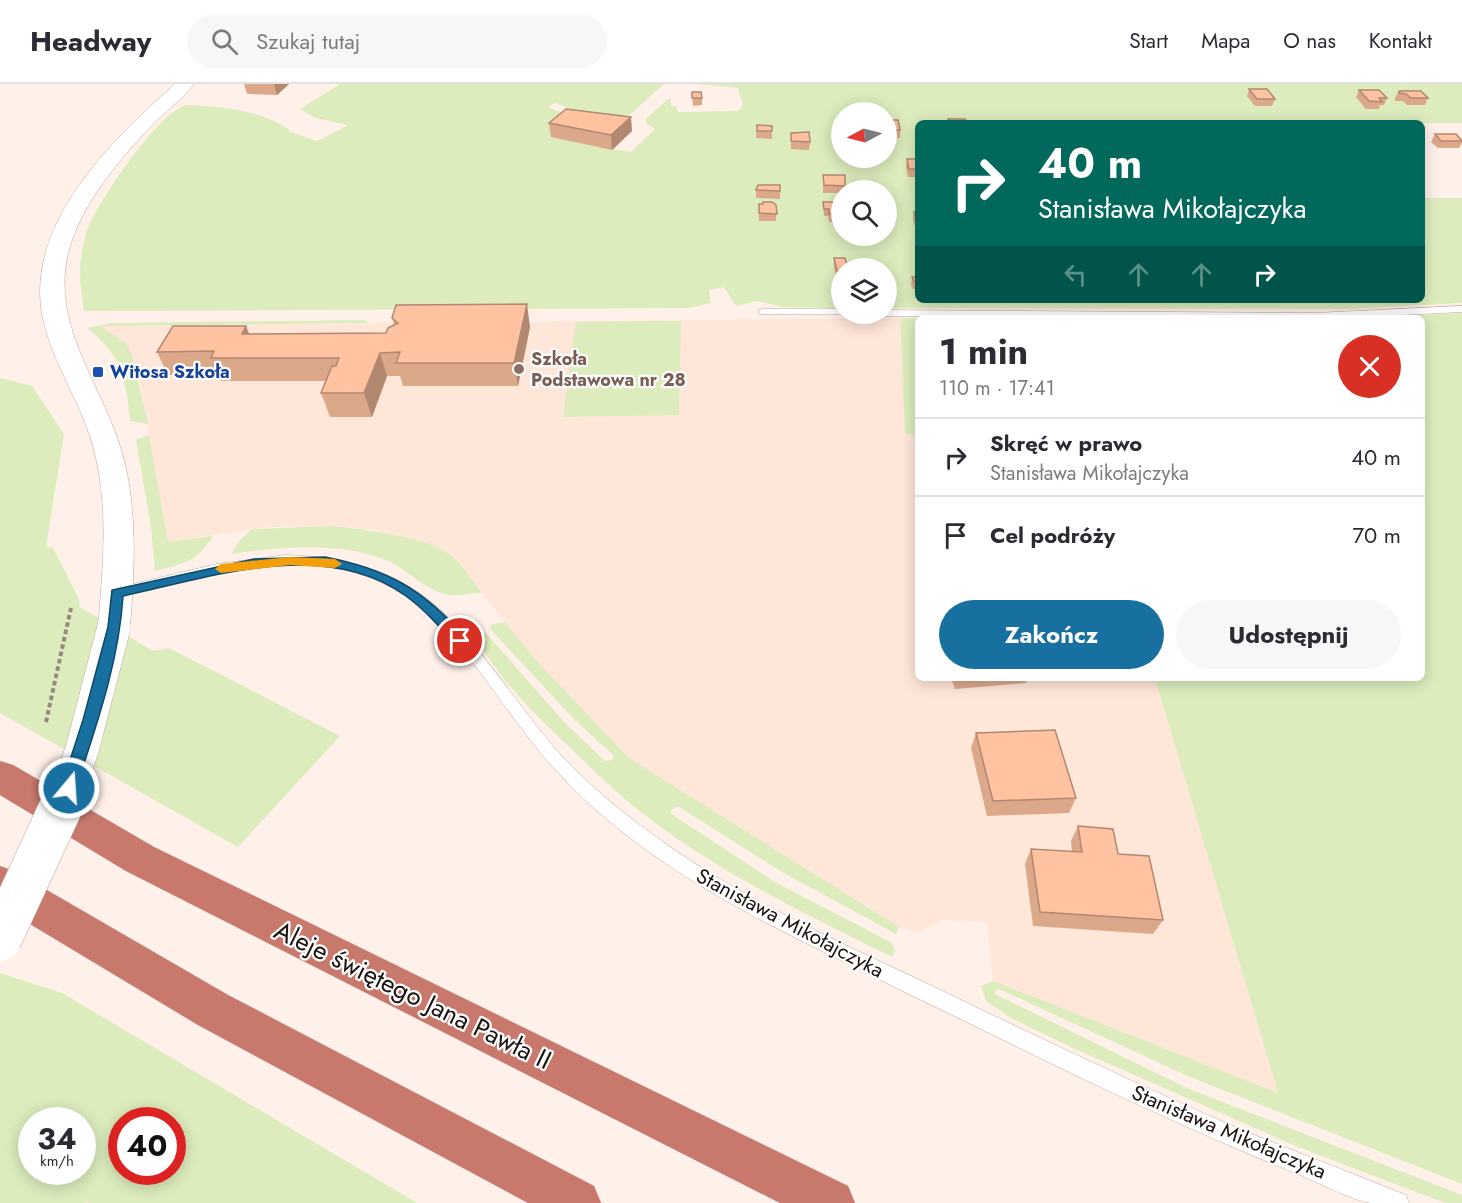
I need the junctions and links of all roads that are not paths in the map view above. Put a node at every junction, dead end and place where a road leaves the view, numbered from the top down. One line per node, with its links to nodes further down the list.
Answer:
1 (185, 84): 8 (street)
2 (1462, 309): 7 (lane)
3 (763, 312): 4 (lane)
4 (831, 312)
5 (897, 313): 6 (lane)
6 (1172, 315)
7 (1336, 315)
8 (115, 610): 13 (street, bridge); 16 (lane, Stanisława Mikołajczyka)
9 (0, 776): 15 (highway, Aleje świętego Jana Pawła II)
10 (0, 884): 12 (highway)
11 (0, 920): 12 (highway)
12 (76, 932): 14 (highway)
13 (0, 939)
14 (577, 1203)
15 (831, 1203)
16 (1398, 1203)

